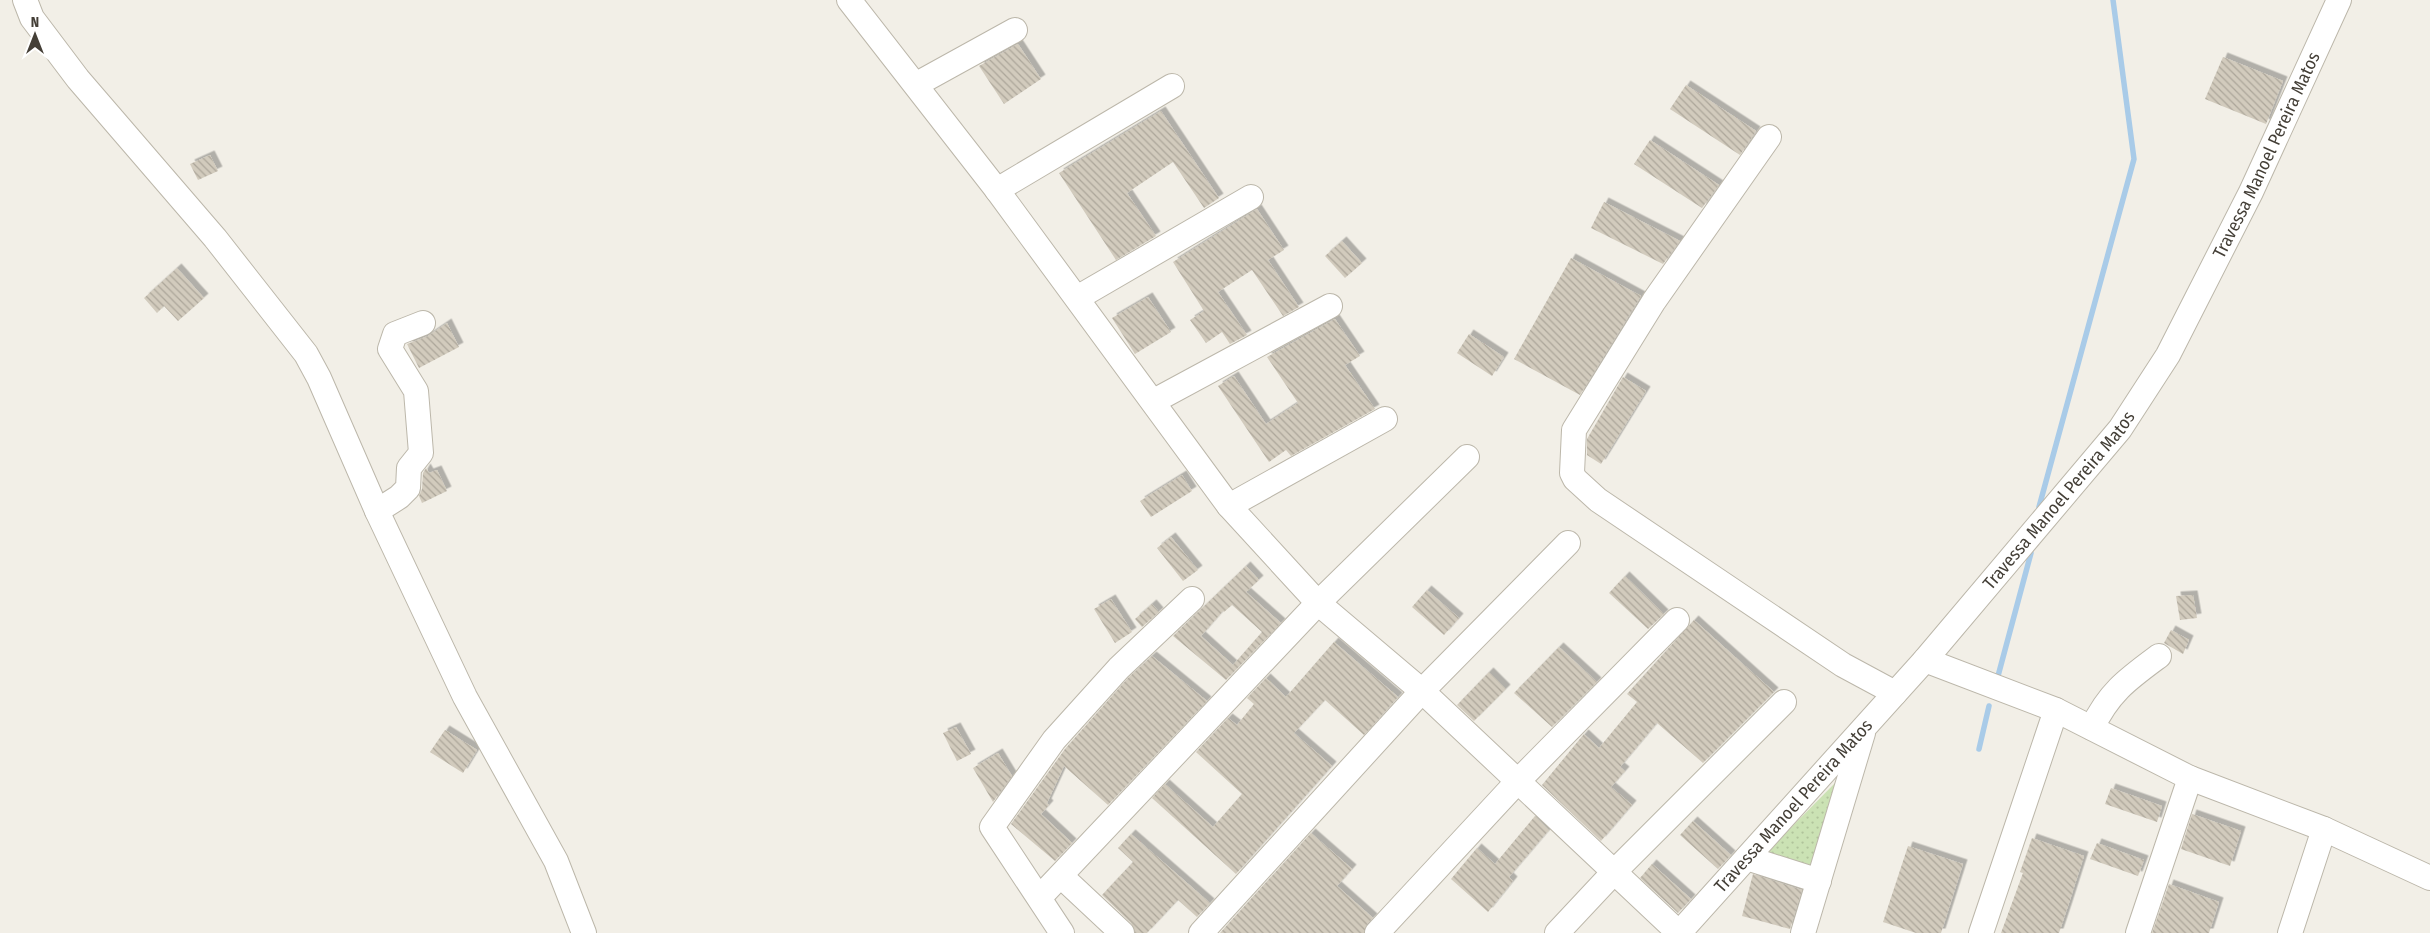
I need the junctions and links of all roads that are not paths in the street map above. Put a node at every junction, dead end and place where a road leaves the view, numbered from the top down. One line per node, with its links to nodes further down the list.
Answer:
1 (25, 0): 17 (street)
2 (849, 0): 5 (street)
3 (2339, 0): 23 (street, Travessa Manoel Pereira Matos)
4 (1015, 30): 5 (street)
5 (917, 84): 8 (street)
6 (1172, 86): 8 (street)
7 (1769, 138): 25 (street)
8 (997, 190): 10 (street)
9 (1251, 197): 10 (street)
10 (1077, 298): 13 (street)
11 (1330, 306): 13 (street)
12 (423, 323): 17 (street)
13 (1154, 401): 16 (street)
14 (1386, 420): 16 (street)
15 (1467, 457): 20 (street)
16 (1229, 506): 20 (street)
17 (377, 511): 39 (street)
18 (1568, 543): 24 (street)
19 (1192, 599): 38 (street)
20 (1318, 603): 24 (street); 35 (street)
21 (1677, 620): 31 (street)
22 (2159, 656): 29 (street)
23 (1925, 660): 25 (street, Travessa Manoel Pereira Matos); 27 (street)
24 (1422, 691): 31 (street); 42 (street)
25 (1895, 692): 28 (street, Travessa Manoel Pereira Matos)
26 (1784, 702): 34 (street)
27 (2056, 710): 29 (street); 47 (street)
28 (1865, 726): 33 (street, Travessa Manoel Pereira Matos); 37 (street)
29 (2092, 728): 30 (street)
30 (2190, 778): 32 (street); 48 (street)
31 (1518, 781): 34 (street); 43 (street)
32 (2324, 829): 36 (street); 49 (street)
33 (1746, 858): 37 (street); 45 (street, Travessa Manoel Pereira Matos)
34 (1615, 871): 44 (street); 45 (street)
35 (1060, 876): 38 (street); 41 (street)
36 (2430, 878)
37 (1819, 881): 46 (street)
38 (1040, 898): 40 (street)
39 (584, 933)
40 (1062, 933)
41 (1122, 933)
42 (1202, 933)
43 (1377, 933)
44 (1557, 933)
45 (1679, 933)
46 (1803, 933)
47 (1981, 933)
48 (2138, 933)
49 (2290, 933)

